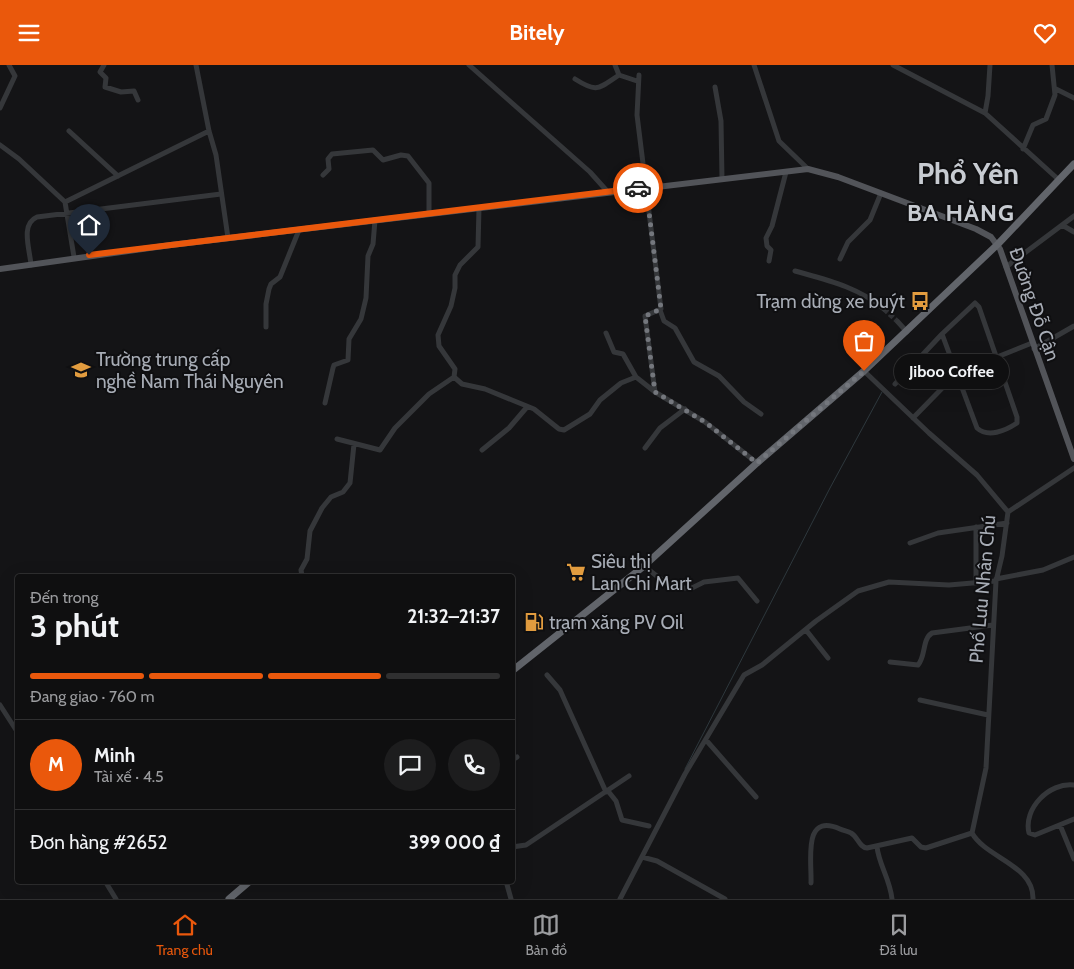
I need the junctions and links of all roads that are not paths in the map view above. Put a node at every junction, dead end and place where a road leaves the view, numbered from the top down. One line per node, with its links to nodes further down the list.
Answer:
1 (9, 65): 16 (street)
2 (104, 65): 15 (street)
3 (196, 65): 19 (street)
4 (469, 65): 30 (street)
5 (615, 65): 10 (street)
6 (754, 65): 23 (street)
7 (893, 65): 17 (street)
8 (990, 65): 17 (street)
9 (1052, 65): 13 (street)
10 (619, 75): 11 (street); 29 (street)
11 (575, 79)
12 (715, 87): 27 (street)
13 (1056, 89): 14 (street); 21 (street)
14 (1074, 98)
15 (138, 100)
16 (0, 108)
17 (985, 113): 21 (street)
18 (69, 131): 26 (street)
19 (209, 131): 26 (street); 32 (street)
20 (0, 145): 33 (street)
21 (1023, 149): 28 (street)
22 (1074, 165): 28 (highway)
23 (808, 169): 24 (main road); 31 (main road)
24 (786, 172): 27 (main road); 46 (street)
25 (324, 175): 36 (street)
26 (118, 176): 33 (street)
27 (722, 179): 29 (main road)
28 (1059, 180): 43 (highway)
29 (646, 188): 30 (main road); 52 (street)
30 (607, 191): 34 (main road)
31 (881, 193): 43 (main road); 45 (street)
32 (222, 194): 35 (street); 42 (street)
33 (65, 202): 35 (street)
34 (479, 208): 36 (main road); 63 (street)
35 (67, 213): 44 (street); 47 (street)
36 (429, 213): 38 (main road)
37 (1074, 216): 39 (street)
38 (375, 220): 40 (main road); 67 (street)
39 (1062, 225): 41 (street); 48 (street)
40 (299, 230): 42 (main road); 55 (street)
41 (1074, 232)
42 (228, 238): 44 (main road)
43 (998, 244): 48 (main road, Đường Đỗ Cận); 56 (highway)
44 (74, 257): 47 (main road)
45 (840, 259)
46 (769, 261)
47 (31, 265): 49 (main road)
48 (1006, 267): 59 (main road, Đường Đỗ Cận)
49 (0, 269)
50 (795, 271): 51 (street)
51 (884, 309)
52 (660, 310): 66 (street); 70 (street)
53 (898, 322): 56 (street)
54 (1074, 326): 59 (street)
55 (266, 327)
56 (907, 332): 61 (highway)
57 (606, 333): 64 (street)
58 (942, 334): 60 (street); 62 (street); 65 (street)
59 (1033, 346): 60 (street); 76 (main road, Đường Đỗ Cận)
60 (996, 357): 62 (street); 62 (street)
61 (864, 371): 71 (street, Phố Lưu Nhân Chú); 77 (highway)
62 (957, 373): 71 (street)
63 (454, 377): 68 (street); 73 (street)
64 (636, 377): 66 (street); 68 (street)
65 (895, 384)
66 (655, 392): 69 (street)
67 (324, 403)
68 (527, 407): 75 (street)
69 (685, 409): 74 (street); 77 (street)
70 (761, 414)
71 (913, 418): 79 (street, Phố Lưu Nhân Chú)
72 (337, 439): 73 (street)
73 (354, 444): 85 (street)
74 (645, 448)
75 (482, 450)
76 (1074, 459)
77 (757, 463): 84 (highway)
78 (1074, 468): 79 (street)
79 (1008, 512): 80 (street, Phố Lưu Nhân Chú)
80 (1006, 523): 81 (street); 86 (street, Phố Lưu Nhân Chú)
81 (976, 527): 82 (street); 87 (street)
82 (910, 543)
83 (1074, 557): 86 (street)
84 (644, 566): 88 (street); 93 (highway)
85 (302, 574)
86 (996, 580): 87 (street); 89 (street, Phố Lưu Nhân Chú)
87 (976, 583): 90 (street)
88 (757, 601)
89 (993, 625): 92 (street); 97 (street, Phố Lưu Nhân Chú)
90 (806, 630): 91 (street); 99 (street)
91 (828, 658)
92 (890, 662)
93 (515, 669)
94 (547, 675): 102 (street)
95 (920, 700): 97 (street)
96 (0, 705): 98 (street)
97 (988, 715): 107 (street, Phố Lưu Nhân Chú)
98 (15, 728)
99 (706, 739): 103 (street); 110 (street)
100 (629, 776): 102 (street)
101 (1074, 785): 105 (street)
102 (607, 791): 106 (street); 108 (street)
103 (756, 797)
104 (1074, 819): 105 (street)
105 (1060, 825): 111 (street)
106 (649, 826)
107 (972, 833): 109 (street); 122 (street)
108 (515, 847)
109 (876, 847): 112 (street); 121 (street)
110 (642, 857): 119 (street); 120 (street)
111 (1074, 859)
112 (811, 883)
113 (108, 884): 116 (street)
114 (246, 884): 117 (highway)
115 (507, 884): 118 (street)
116 (116, 899)
117 (229, 899)
118 (511, 899)
119 (620, 899)
120 (725, 899)
121 (892, 899)
122 (1033, 899)

